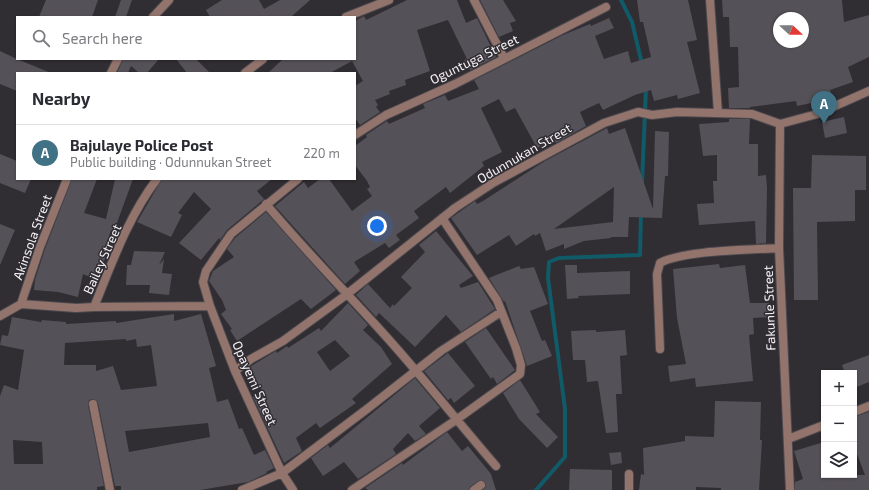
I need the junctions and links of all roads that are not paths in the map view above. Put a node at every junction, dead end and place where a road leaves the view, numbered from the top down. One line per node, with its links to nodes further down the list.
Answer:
1 (169, 0): 6 (street)
2 (389, 0): 7 (street)
3 (474, 0): 8 (street)
4 (710, 0): 14 (street)
5 (606, 7): 8 (street, Oguntuga Street)
6 (154, 16)
7 (349, 16)
8 (504, 58): 16 (street, Oguntuga Street)
9 (118, 60): 11 (street)
10 (262, 60): 12 (street)
11 (112, 72)
12 (247, 72)
13 (869, 91): 15 (street)
14 (718, 113): 15 (street, Odunnukan Street); 21 (street, Odunnukan Street)
15 (780, 124): 22 (street, Fakunle Street)
16 (356, 134)
17 (67, 180): 24 (street, Akinsola Street)
18 (156, 180): 26 (street, Bailey Street)
19 (297, 180): 20 (street)
20 (266, 204): 23 (street); 25 (street, Opayemi Street)
21 (442, 218): 23 (street, Odunnukan Street); 27 (street)
22 (779, 248): 29 (street); 37 (street, Fakunle Street)
23 (346, 295): 30 (street); 31 (street, Odunnukan Street)
24 (21, 304): 26 (street, Bailey Street); 28 (street)
25 (210, 306): 26 (street); 31 (street, Opayemi Street)
26 (94, 307)
27 (502, 312): 30 (street); 35 (street)
28 (0, 316)
29 (660, 349)
30 (416, 370): 35 (street); 39 (street)
31 (235, 371): 39 (street, Opayemi Street)
32 (93, 404): 42 (street)
33 (869, 406): 34 (street)
34 (857, 411)
35 (456, 420): 38 (street); 45 (street)
36 (821, 426): 37 (street)
37 (788, 439): 48 (street, Fakunle Street)
38 (496, 466)
39 (282, 473): 43 (street); 44 (street, Opayemi Street)
40 (629, 474): 47 (street)
41 (481, 485): 46 (street)
42 (110, 490)
43 (242, 490)
44 (293, 490)
45 (352, 490)
46 (474, 490)
47 (629, 490)
48 (790, 490)

